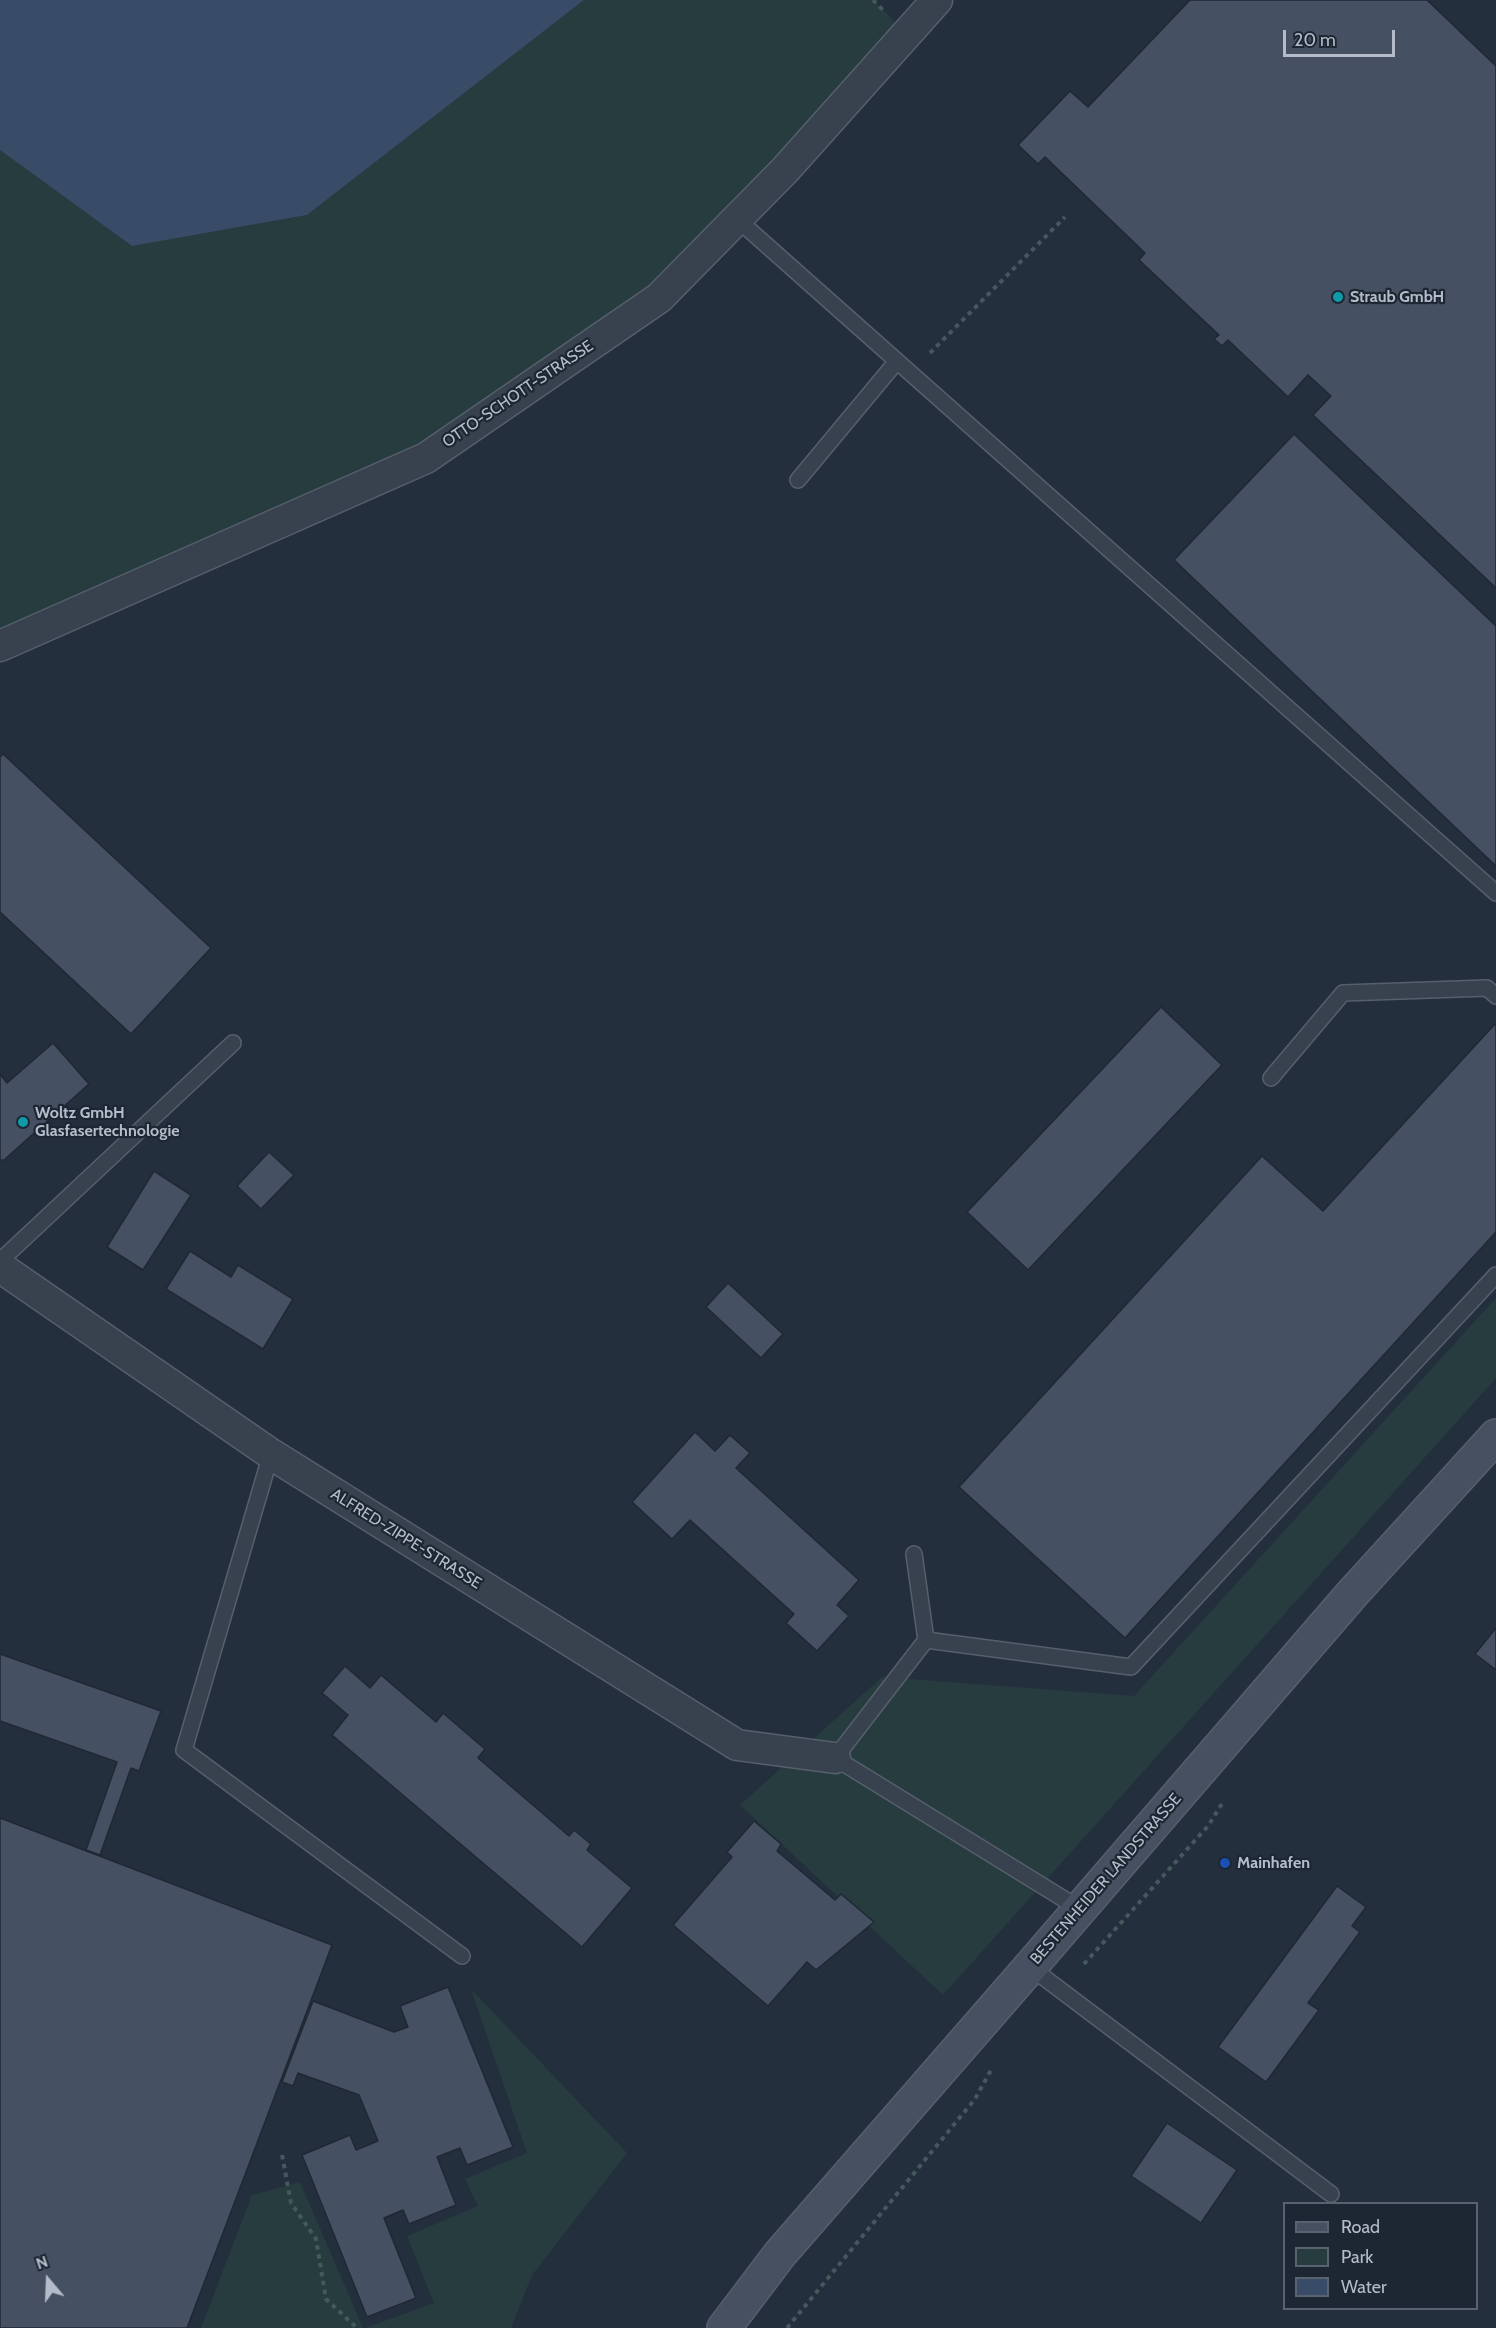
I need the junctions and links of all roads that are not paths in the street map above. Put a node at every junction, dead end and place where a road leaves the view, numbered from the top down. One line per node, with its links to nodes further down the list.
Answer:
1 (937, 0): 2 (street, OTTO-SCHOTT-STRASSE)
2 (737, 219): 3 (lane); 5 (street, OTTO-SCHOTT-STRASSE)
3 (897, 361): 4 (lane); 6 (lane)
4 (798, 480)
5 (0, 646)
6 (1496, 892)
7 (1496, 996): 9 (lane)
8 (233, 1043): 10 (lane)
9 (1271, 1078)
10 (0, 1261)
11 (0, 1267): 14 (street, ALFRED-ZIPPE-STRASSE)
12 (1496, 1275): 16 (lane)
13 (1496, 1436): 18 (main road, BESTENHEIDER LANDSTRASSE)
14 (271, 1454): 17 (street, ALFRED-ZIPPE-STRASSE); 19 (lane)
15 (914, 1554): 16 (lane)
16 (926, 1640): 17 (lane)
17 (835, 1758): 18 (lane)
18 (1080, 1909): 20 (main road, BESTENHEIDER LANDSTRASSE)
19 (462, 1956)
20 (1030, 1967): 21 (lane); 22 (main road, BESTENHEIDER LANDSTRASSE)
21 (1331, 2194)
22 (724, 2328)

